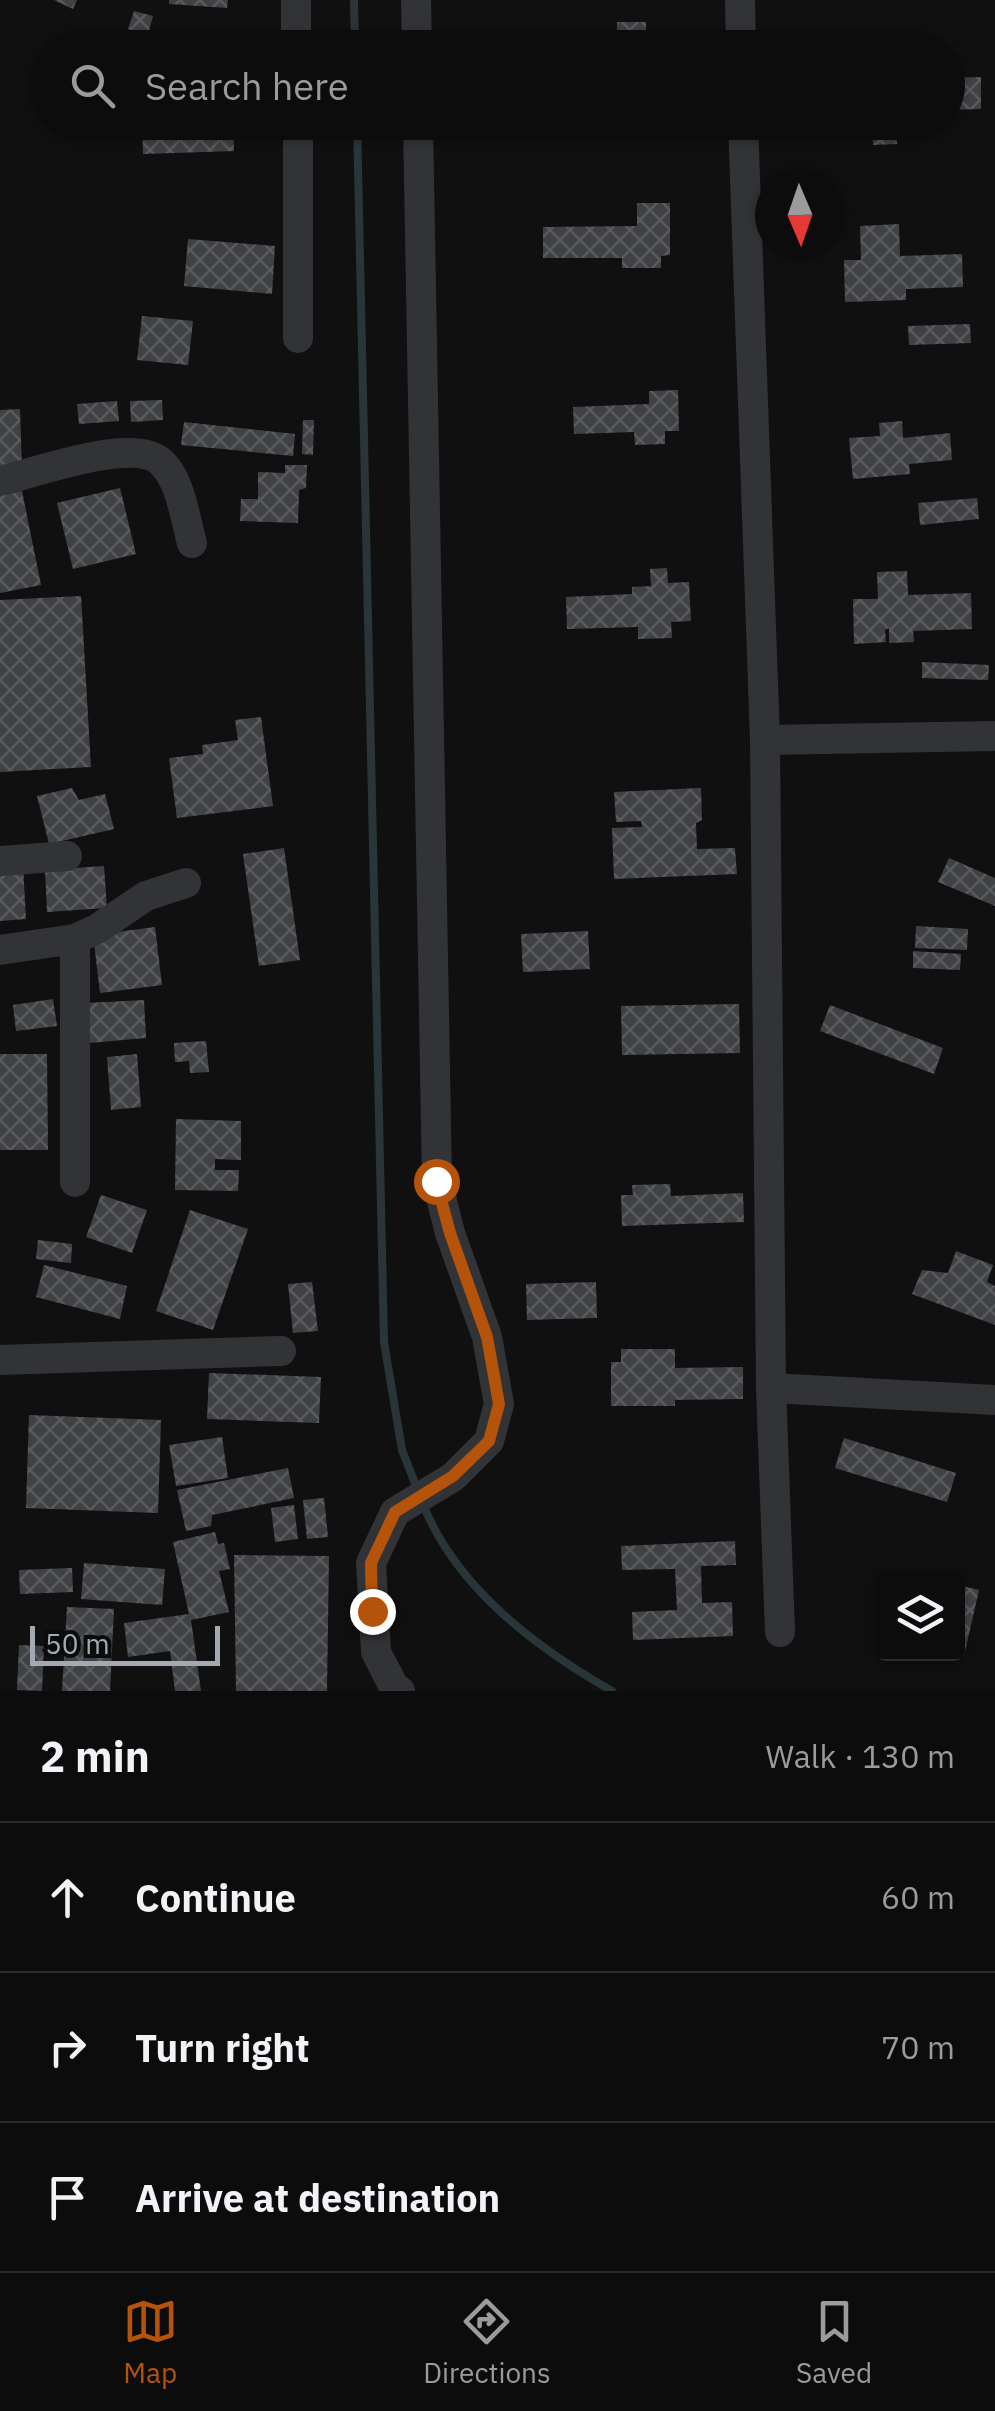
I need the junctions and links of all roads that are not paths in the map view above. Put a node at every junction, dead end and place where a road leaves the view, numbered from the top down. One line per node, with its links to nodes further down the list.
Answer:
1 (296, 0): 4 (street)
2 (416, 0): 5 (street)
3 (740, 0): 6 (street)
4 (296, 30)
5 (417, 30)
6 (741, 30)
7 (298, 140): 10 (street)
8 (418, 140): 26 (street)
9 (743, 140): 14 (street)
10 (298, 338)
11 (0, 481): 12 (street)
12 (192, 543)
13 (995, 736): 14 (street)
14 (765, 740): 23 (street)
15 (66, 856): 16 (street)
16 (0, 861)
17 (186, 883): 18 (street)
18 (75, 938): 19 (street); 20 (street)
19 (0, 950)
20 (74, 1182)
21 (281, 1351): 22 (street)
22 (0, 1360)
23 (772, 1388): 24 (street); 25 (street)
24 (995, 1400)
25 (780, 1632)
26 (400, 1691)

